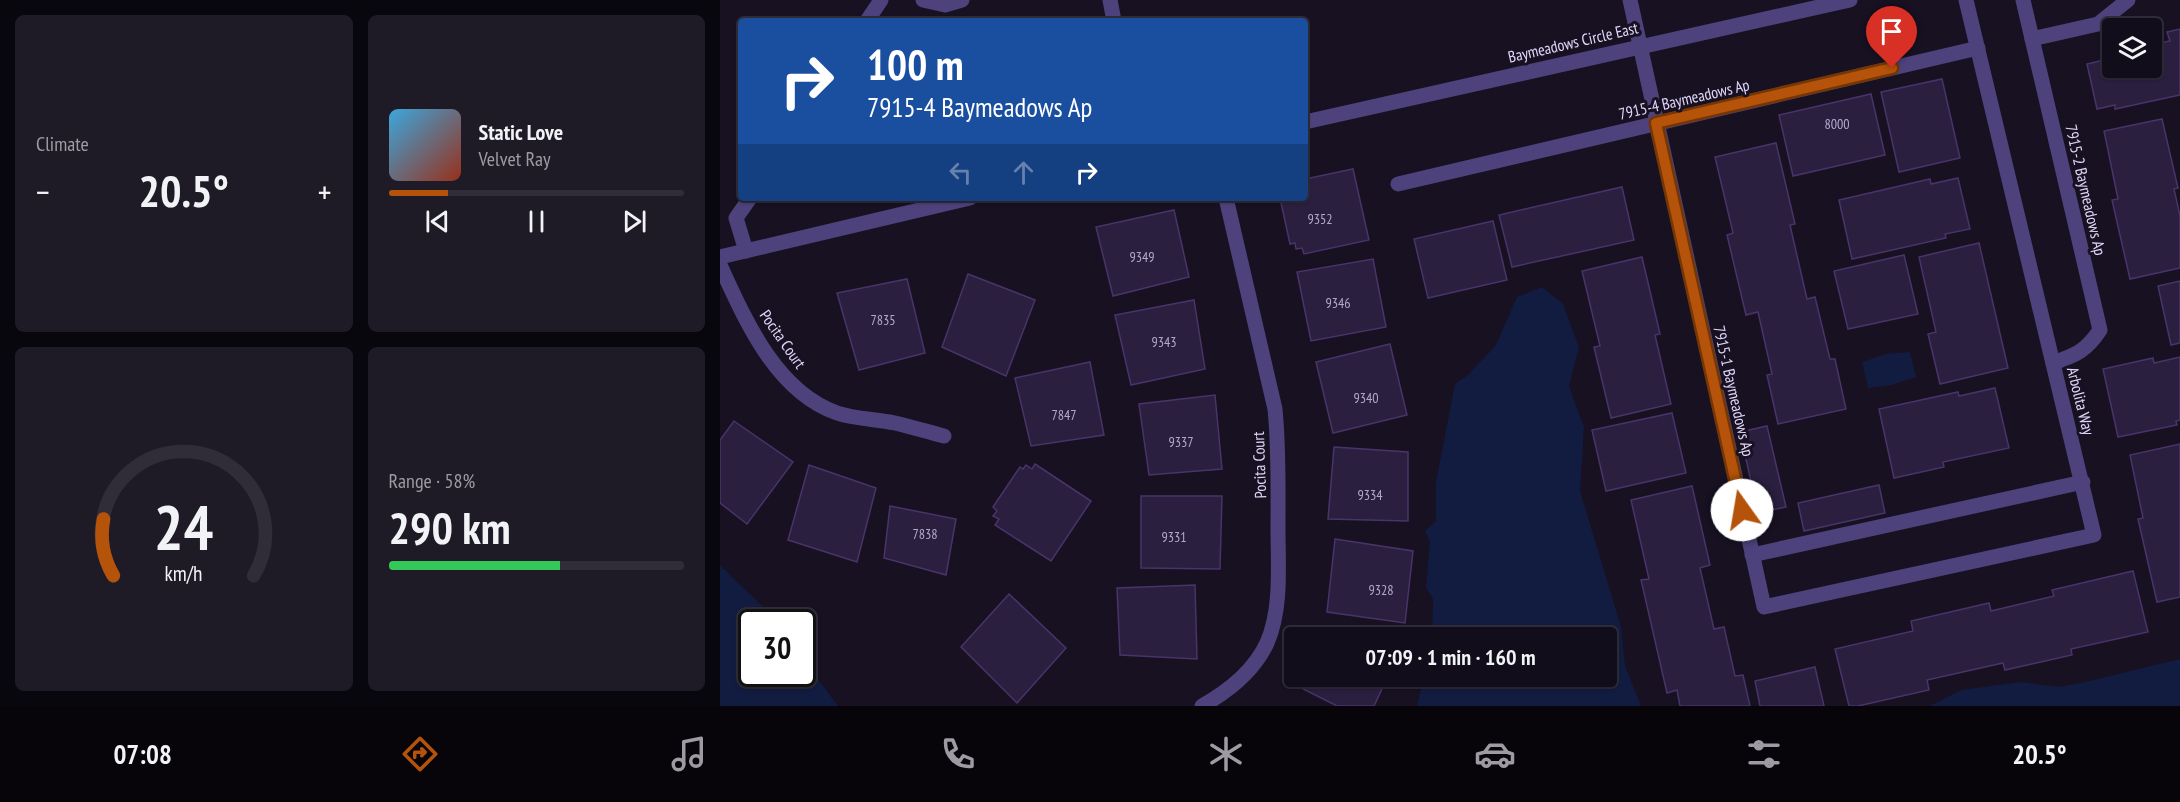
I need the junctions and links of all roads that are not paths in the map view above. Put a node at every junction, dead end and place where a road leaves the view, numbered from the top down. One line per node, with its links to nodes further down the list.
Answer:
1 (881, 0): 10 (street)
2 (923, 0): 3 (street)
3 (962, 0)
4 (1110, 0): 11 (street)
5 (1630, 0): 13 (street, 7915-1 Baymeadows Ap)
6 (1850, 0): 13 (street, Baymeadows Circle East)
7 (1966, 0): 14 (street, Arbolita Way)
8 (2023, 0): 12 (street, 7915-2 Baymeadows Ap)
9 (2128, 0): 12 (street)
10 (869, 18)
11 (1113, 18)
12 (2032, 39): 24 (street, 7915-2 Baymeadows Ap)
13 (1639, 46): 15 (street, Baymeadows Circle East); 16 (street, 7915-1 Baymeadows Ap)
14 (1978, 48): 16 (street, 7915-4 Baymeadows Ap); 24 (street, Arbolita Way)
15 (1308, 121)
16 (1656, 123): 17 (street, 7915-4 Baymeadows Ap); 27 (street, 7915-1 Baymeadows Ap)
17 (1398, 184)
18 (748, 201): 21 (street)
19 (957, 201): 21 (street)
20 (1227, 201): 28 (street, Pocita Court)
21 (746, 250): 22 (street)
22 (720, 257)
23 (720, 265): 25 (street, Pocita Court)
24 (2053, 363): 26 (street, Arbolita Way)
25 (944, 436)
26 (2083, 482): 27 (street); 27 (street, 7915-1 Baymeadows Ap)
27 (1752, 555)
28 (1202, 706)

